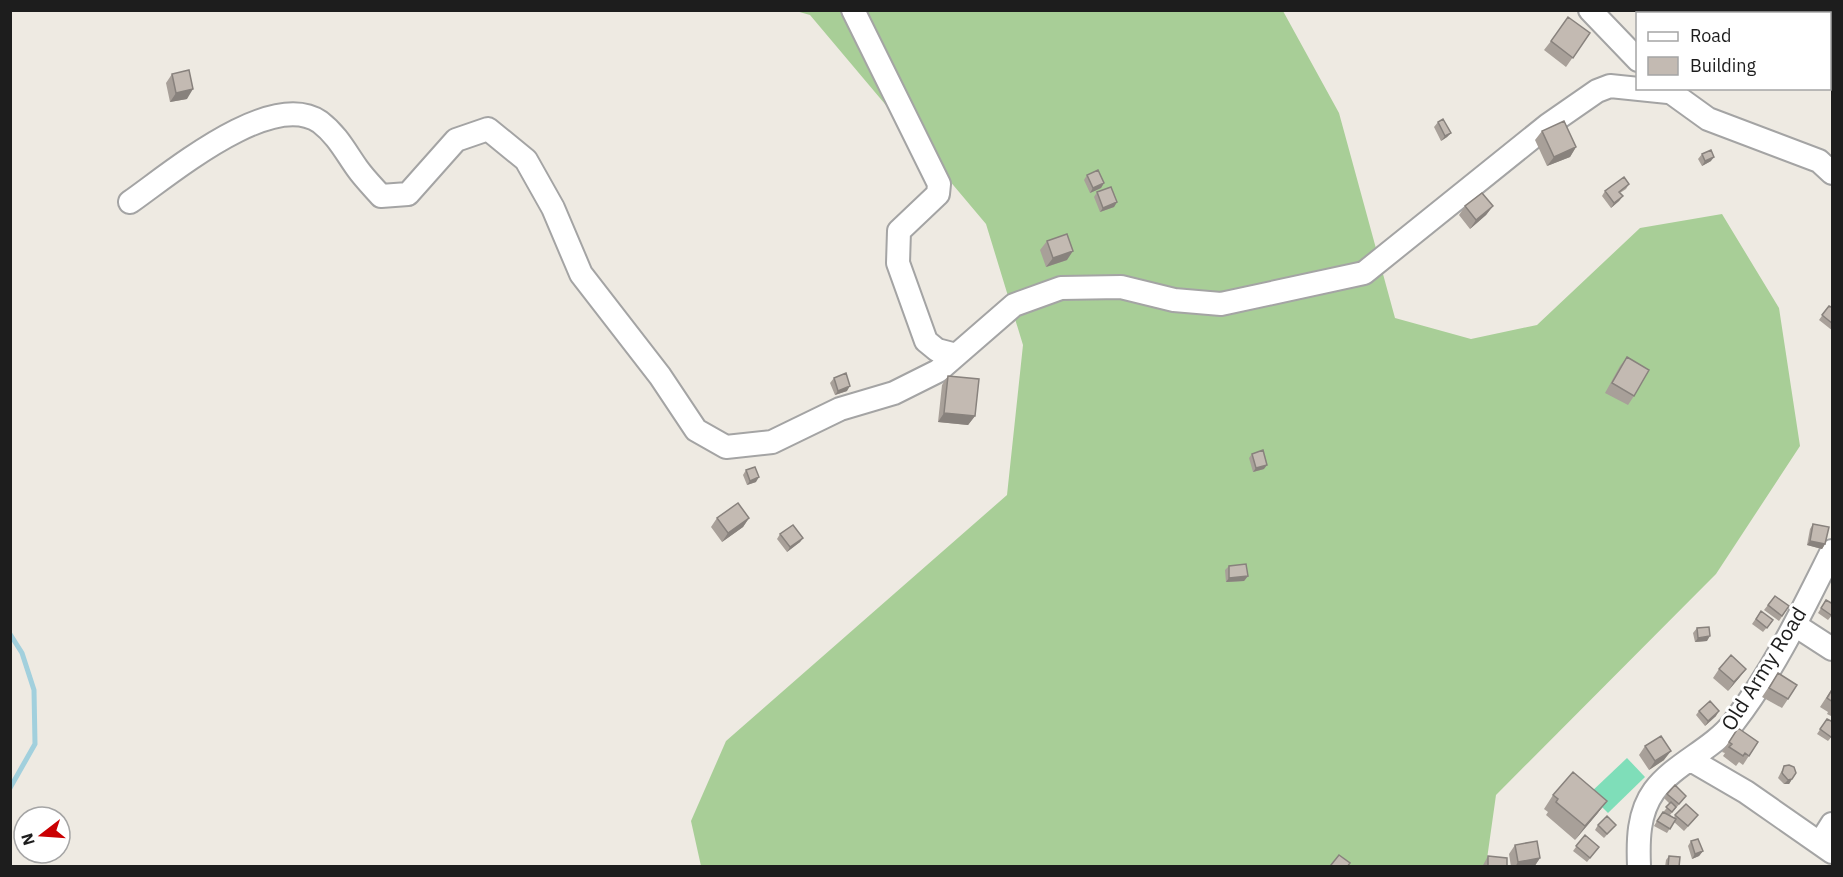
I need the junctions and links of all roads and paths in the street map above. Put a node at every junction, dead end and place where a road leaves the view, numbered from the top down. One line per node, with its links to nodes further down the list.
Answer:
1 (854, 10): 8 (street)
2 (1590, 10): 3 (street)
3 (1636, 58)
4 (1636, 88): 8 (street)
5 (1666, 90): 6 (street)
6 (1833, 172)
7 (130, 202): 8 (street)
8 (956, 355)
9 (1833, 551): 10 (street, Old Army Road)
10 (1795, 625): 11 (street); 12 (street, Old Army Road)
11 (1833, 650)
12 (1691, 760): 13 (street); 14 (street, Old Army Road)
13 (1828, 840)
14 (1640, 867)

